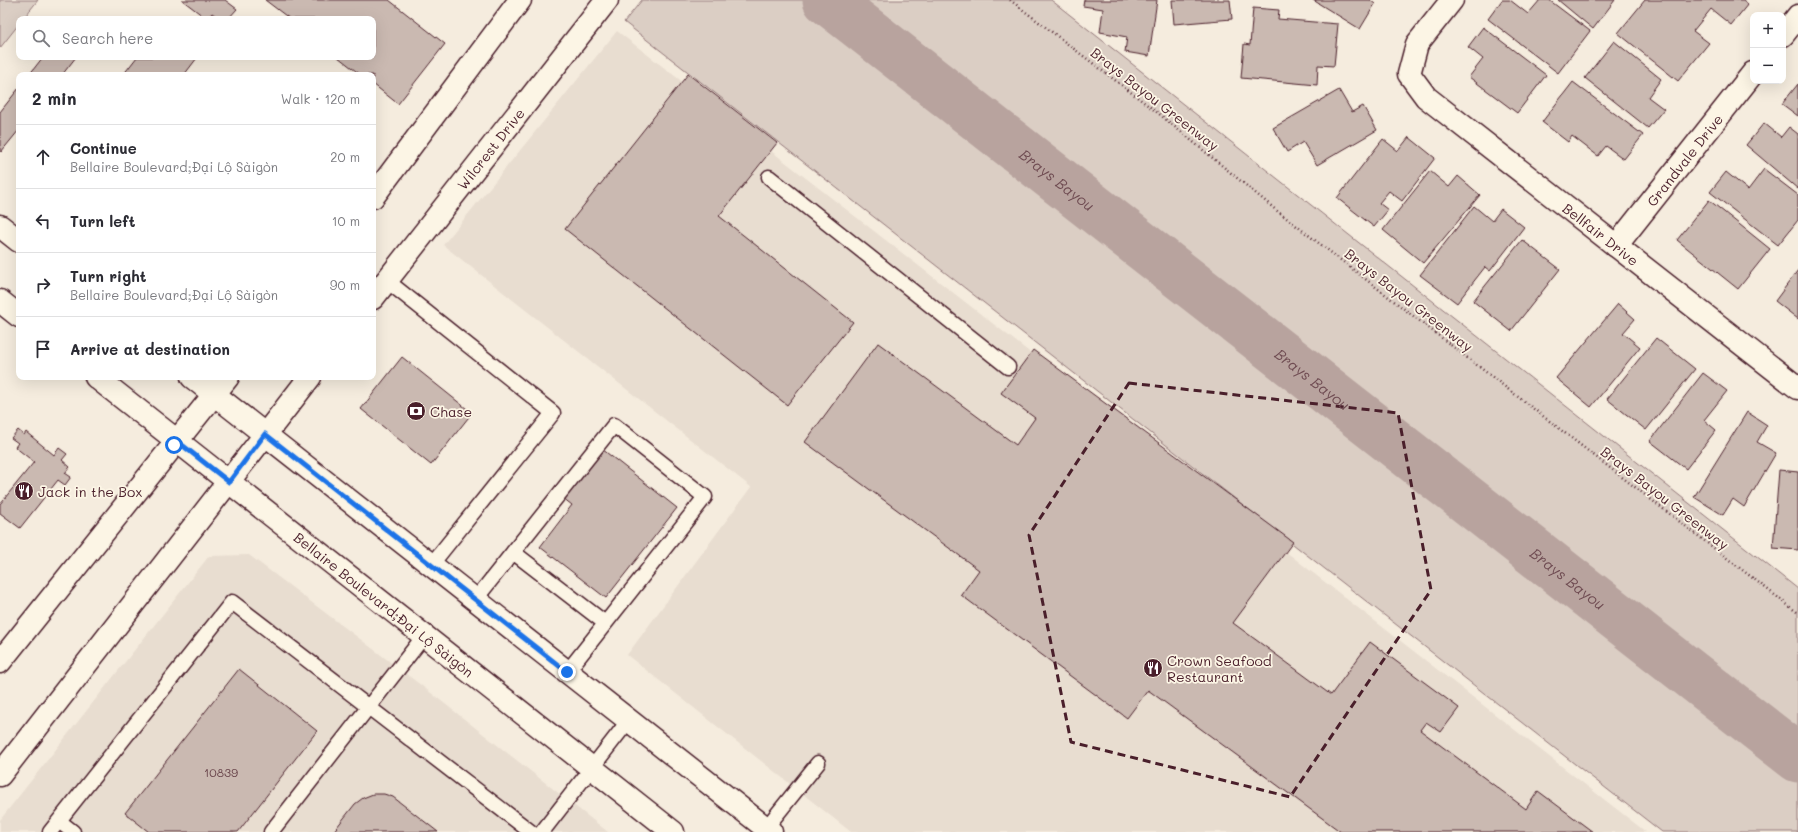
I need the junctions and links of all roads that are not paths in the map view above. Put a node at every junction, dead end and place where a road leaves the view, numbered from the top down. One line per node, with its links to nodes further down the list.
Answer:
1 (520, 0): 8 (main road)
2 (607, 0): 12 (main road, Wilcrest Drive)
3 (1452, 0): 11 (main road, Bellfair Drive)
4 (1798, 16): 5 (main road)
5 (1786, 31)
6 (1750, 77): 11 (main road, Grandvale Drive)
7 (769, 177): 16 (lane)
8 (376, 193)
9 (0, 226): 10 (main road)
10 (16, 238)
11 (1616, 246): 21 (main road, Bellfair Drive)
12 (386, 280): 13 (main road, Wilcrest Drive); 27 (lane)
13 (376, 294)
14 (0, 301): 15 (main road)
15 (16, 314)
16 (1008, 367)
17 (100, 380): 24 (main road, Bellaire Boulevard;Đại Lộ Sàigòn)
18 (196, 380): 22 (main road)
19 (226, 380): 22 (main road)
20 (308, 380): 23 (main road)
21 (1798, 388)
22 (214, 394): 23 (main road); 24 (main road)
23 (265, 434): 25 (main road); 27 (main road)
24 (177, 441): 25 (main road, Bellaire Boulevard;Đại Lộ Sàigòn); 31 (main road)
25 (229, 482): 30 (main road, Bellaire Boulevard;Đại Lộ Sàigòn); 37 (main road)
26 (513, 552): 28 (lane); 29 (lane); 29 (lane)
27 (432, 565): 28 (main road)
28 (475, 600): 32 (main road)
29 (605, 623): 32 (lane)
30 (424, 636): 33 (lane); 36 (main road, Bellaire Boulevard;Đại Lộ Sàigòn)
31 (0, 662)
32 (567, 672): 34 (main road)
33 (368, 706): 38 (lane); 42 (lane); 43 (lane)
34 (629, 720): 36 (lane); 39 (main road)
35 (818, 763): 39 (lane)
36 (592, 768): 44 (lane); 45 (main road, Bellaire Boulevard;Đại Lộ Sàigòn)
37 (0, 776)
38 (59, 821): 40 (lane); 41 (lane)
39 (768, 830)
40 (50, 832)
41 (73, 832)
42 (270, 832)
43 (531, 832)
44 (542, 832)
45 (673, 832)

